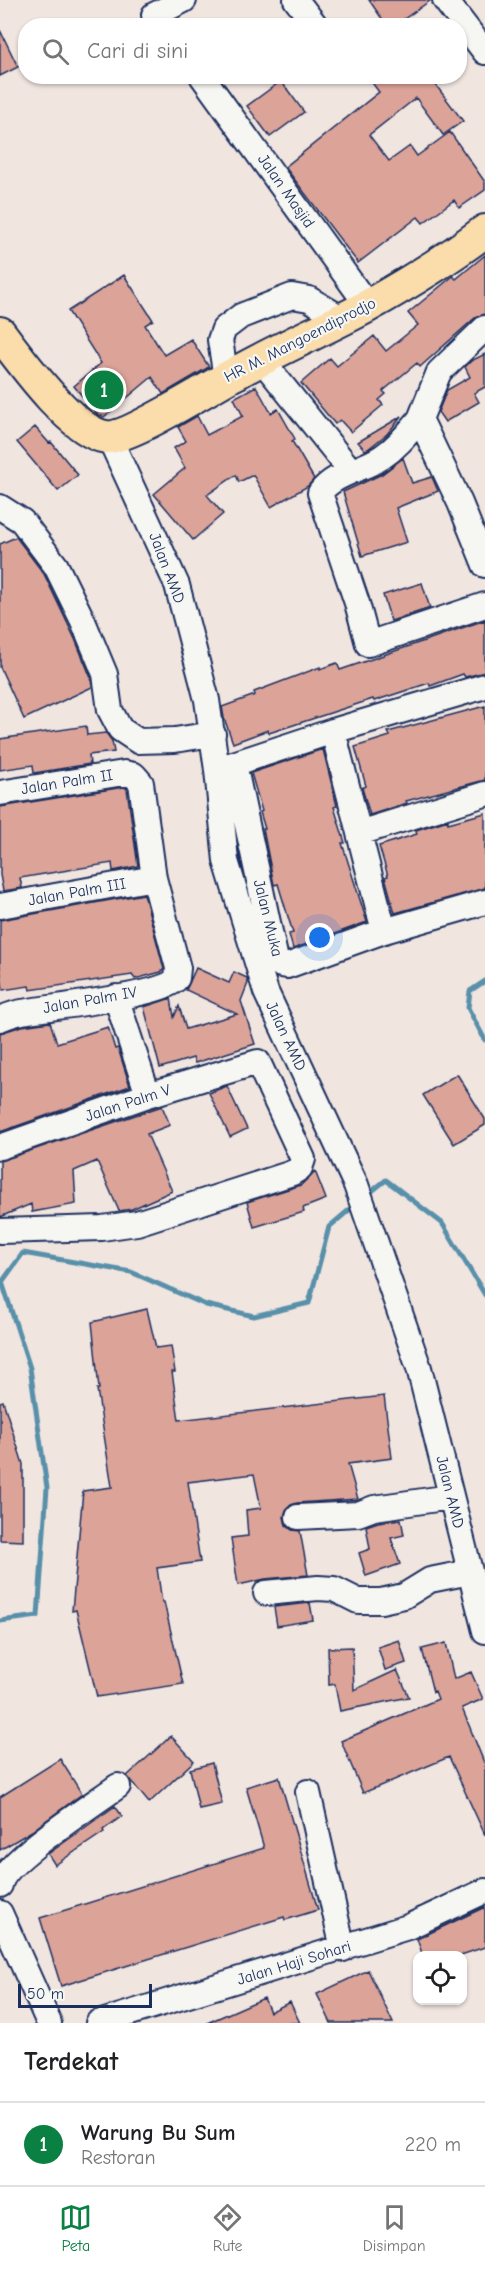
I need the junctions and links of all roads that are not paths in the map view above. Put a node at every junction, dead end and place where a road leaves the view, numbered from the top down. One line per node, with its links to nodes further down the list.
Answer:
1 (184, 0): 4 (street)
2 (296, 0): 5 (street)
3 (445, 0): 6 (street)
4 (155, 14)
5 (310, 18)
6 (459, 18)
7 (467, 29): 8 (street)
8 (485, 52)
9 (207, 84): 11 (street, Jalan Masjid)
10 (485, 231): 11 (main road, HR M. Mangoendiprodjo)
11 (355, 312): 14 (main road, HR M. Mangoendiprodjo); 15 (street)
12 (485, 328): 16 (street)
13 (4, 346): 17 (main road)
14 (261, 359): 15 (main road, HR M. Mangoendiprodjo); 18 (street)
15 (226, 378): 17 (main road, HR M. Mangoendiprodjo)
16 (420, 419): 18 (street); 20 (street)
17 (109, 437): 24 (street, Jalan AMD)
18 (351, 471): 21 (street)
19 (0, 507): 24 (street)
20 (485, 565)
21 (485, 605)
22 (485, 686): 23 (street)
23 (333, 731): 25 (street); 28 (street)
24 (213, 734): 25 (street, Jalan AMD)
25 (225, 767): 32 (street, Jalan Muka); 38 (street, Jalan AMD)
26 (0, 793): 29 (street, Jalan Palm II)
27 (485, 794): 28 (street)
28 (359, 833): 32 (street)
29 (154, 878): 31 (street, Jalan Palm III); 33 (street, Jalan Palm IV)
30 (485, 902): 32 (street)
31 (0, 906)
32 (384, 931)
33 (116, 997): 34 (street, Jalan Palm IV); 35 (street)
34 (0, 1018)
35 (148, 1095): 36 (street, Jalan Palm V); 37 (street, Jalan Palm V)
36 (0, 1147)
37 (0, 1231)
38 (451, 1497): 39 (street); 40 (street, Jalan AMD)
39 (298, 1517)
40 (470, 1572): 41 (street); 42 (street, Jalan AMD)
41 (266, 1593)
42 (485, 1631)
43 (118, 1786): 45 (street)
44 (308, 1792): 48 (street)
45 (0, 1885)
46 (485, 1891): 48 (street, Jalan Haji Sohari)
47 (0, 1912): 49 (street)
48 (342, 1949): 50 (street, Jalan Haji Sohari)
49 (49, 2023)
50 (98, 2023)

